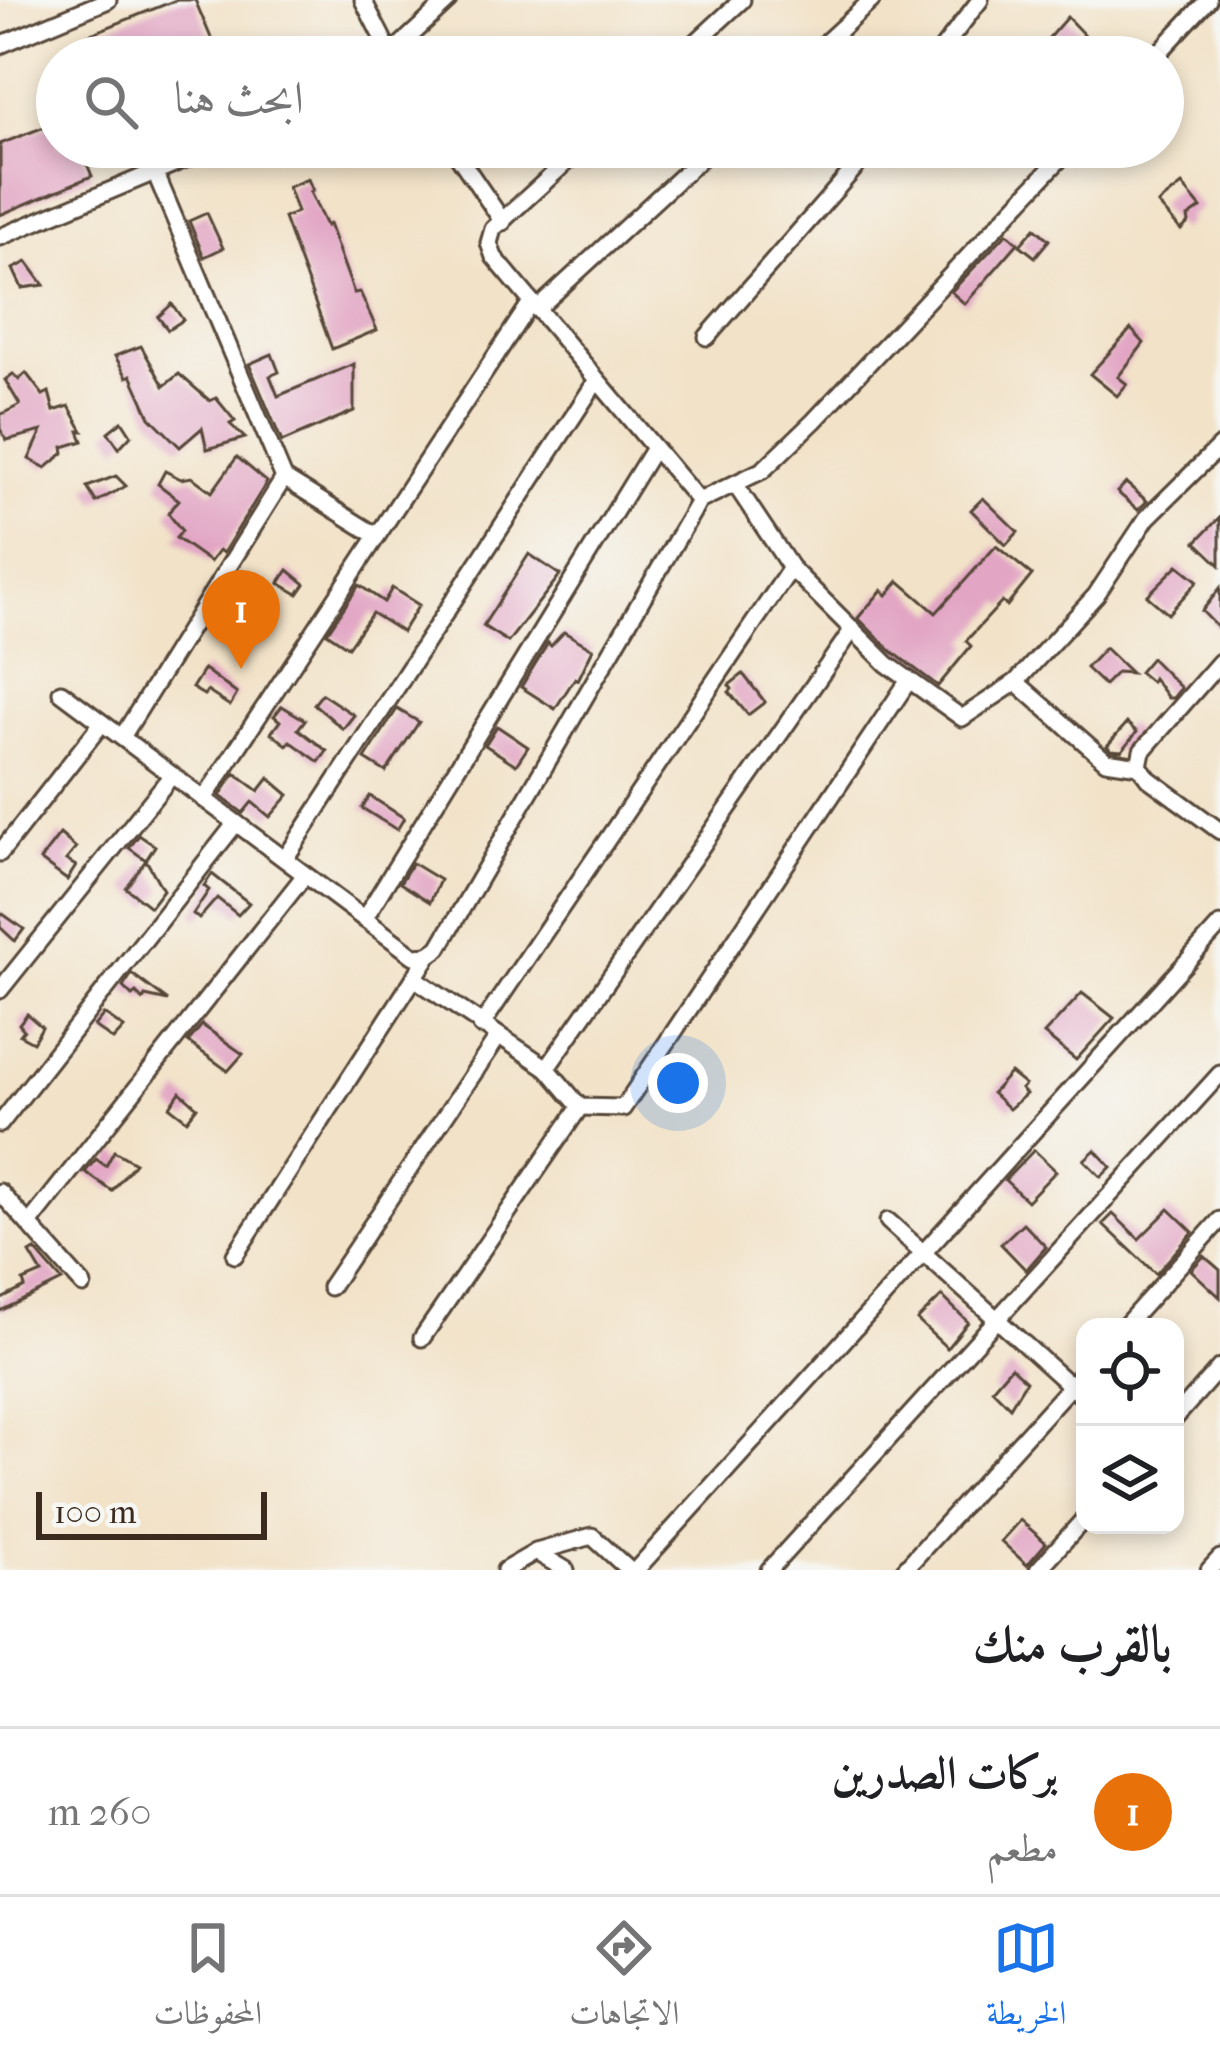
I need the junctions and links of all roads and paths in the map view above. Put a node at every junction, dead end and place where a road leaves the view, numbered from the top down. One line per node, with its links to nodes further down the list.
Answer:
1 (108, 0): 14 (street)
2 (363, 0): 8 (street)
3 (449, 0): 9 (street)
4 (742, 0): 10 (street)
5 (872, 0): 11 (street)
6 (980, 0): 12 (street)
7 (1208, 0): 13 (street)
8 (382, 36)
9 (412, 36)
10 (703, 36)
11 (833, 36)
12 (952, 36)
13 (1175, 36)
14 (0, 45)
15 (164, 168): 21 (street)
16 (466, 168): 22 (street)
17 (561, 168): 22 (street)
18 (689, 168): 24 (street)
19 (855, 168): 25 (street)
20 (1050, 168): 30 (street)
21 (155, 172): 23 (street); 29 (street)
22 (503, 222): 24 (street)
23 (0, 237)
24 (534, 306): 26 (street); 32 (street)
25 (706, 338)
26 (597, 380): 28 (street); 47 (street)
27 (1220, 446): 37 (street)
28 (654, 448): 31 (street); 49 (street)
29 (284, 478): 32 (street); 40 (street)
30 (735, 484): 31 (street); 33 (street)
31 (699, 501): 51 (street)
32 (376, 536): 43 (street)
33 (791, 568): 34 (street); 54 (street)
34 (853, 629): 36 (street); 56 (street)
35 (1220, 662): 41 (street)
36 (909, 680): 37 (street); 58 (street)
37 (1016, 682): 41 (street)
38 (61, 692): 39 (street)
39 (102, 723): 40 (street); 46 (street)
40 (122, 737): 42 (street)
41 (1139, 766): 45 (street)
42 (172, 775): 43 (street); 53 (street)
43 (204, 799): 44 (street)
44 (236, 823): 47 (street); 59 (street)
45 (1220, 831)
46 (0, 853)
47 (285, 859): 48 (street)
48 (305, 875): 49 (street); 63 (street)
49 (364, 919): 51 (street)
50 (1220, 926): 64 (street)
51 (429, 955): 52 (street)
52 (414, 978): 54 (street); 65 (street)
53 (0, 990)
54 (482, 1026): 55 (street)
55 (498, 1036): 56 (street); 67 (street)
56 (547, 1068): 58 (street)
57 (1220, 1074): 68 (street)
58 (580, 1107): 70 (street)
59 (0, 1124)
60 (0, 1192): 63 (street)
61 (1220, 1220): 69 (street)
62 (888, 1221): 64 (street)
63 (29, 1225): 66 (street)
64 (923, 1253): 68 (street); 81 (street)
65 (235, 1255)
66 (83, 1285)
67 (330, 1287)
68 (996, 1318): 73 (street); 82 (street)
69 (1132, 1318)
70 (422, 1338)
71 (1220, 1367): 75 (street)
72 (1076, 1380): 73 (street)
73 (1071, 1386): 74 (street); 83 (street)
74 (1076, 1391)
75 (1184, 1408)
76 (1076, 1528): 84 (street)
77 (536, 1552): 79 (street); 80 (street); 81 (street)
78 (1220, 1558): 85 (street)
79 (505, 1570)
80 (566, 1570)
81 (633, 1570)
82 (769, 1570)
83 (904, 1570)
84 (1038, 1570)
85 (1209, 1570)

